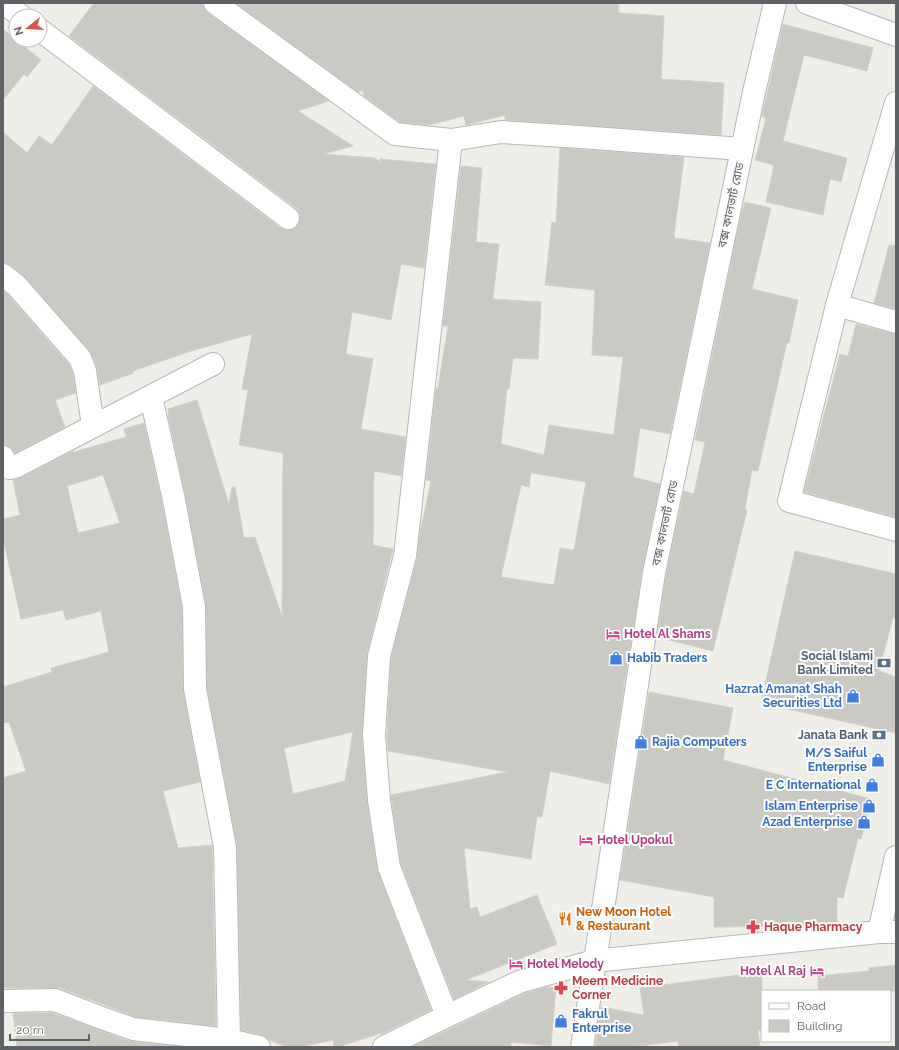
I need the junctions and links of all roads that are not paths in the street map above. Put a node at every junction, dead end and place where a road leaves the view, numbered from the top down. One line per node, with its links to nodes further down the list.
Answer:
1 (215, 3): 7 (street)
2 (775, 3): 8 (street, বক্স কালভার্ট রোড)
3 (807, 3): 4 (street)
4 (896, 34)
5 (48, 36): 9 (street)
6 (896, 103): 11 (street)
7 (451, 140): 8 (street); 22 (street)
8 (742, 149): 20 (street, বক্স কালভার্ট রোড)
9 (288, 218)
10 (3, 275): 15 (street)
11 (836, 305): 12 (street); 17 (street)
12 (896, 322)
13 (213, 364): 14 (street)
14 (151, 397): 15 (street); 23 (street)
15 (93, 426): 16 (street)
16 (3, 457)
17 (896, 530)
18 (896, 857): 19 (street)
19 (887, 932): 20 (street)
20 (594, 961): 22 (street); 26 (street, বক্স কালভার্ট রোড)
21 (3, 1001): 23 (street)
22 (447, 1016): 25 (street)
23 (229, 1040): 24 (street)
24 (259, 1047)
25 (384, 1047)
26 (582, 1047)

